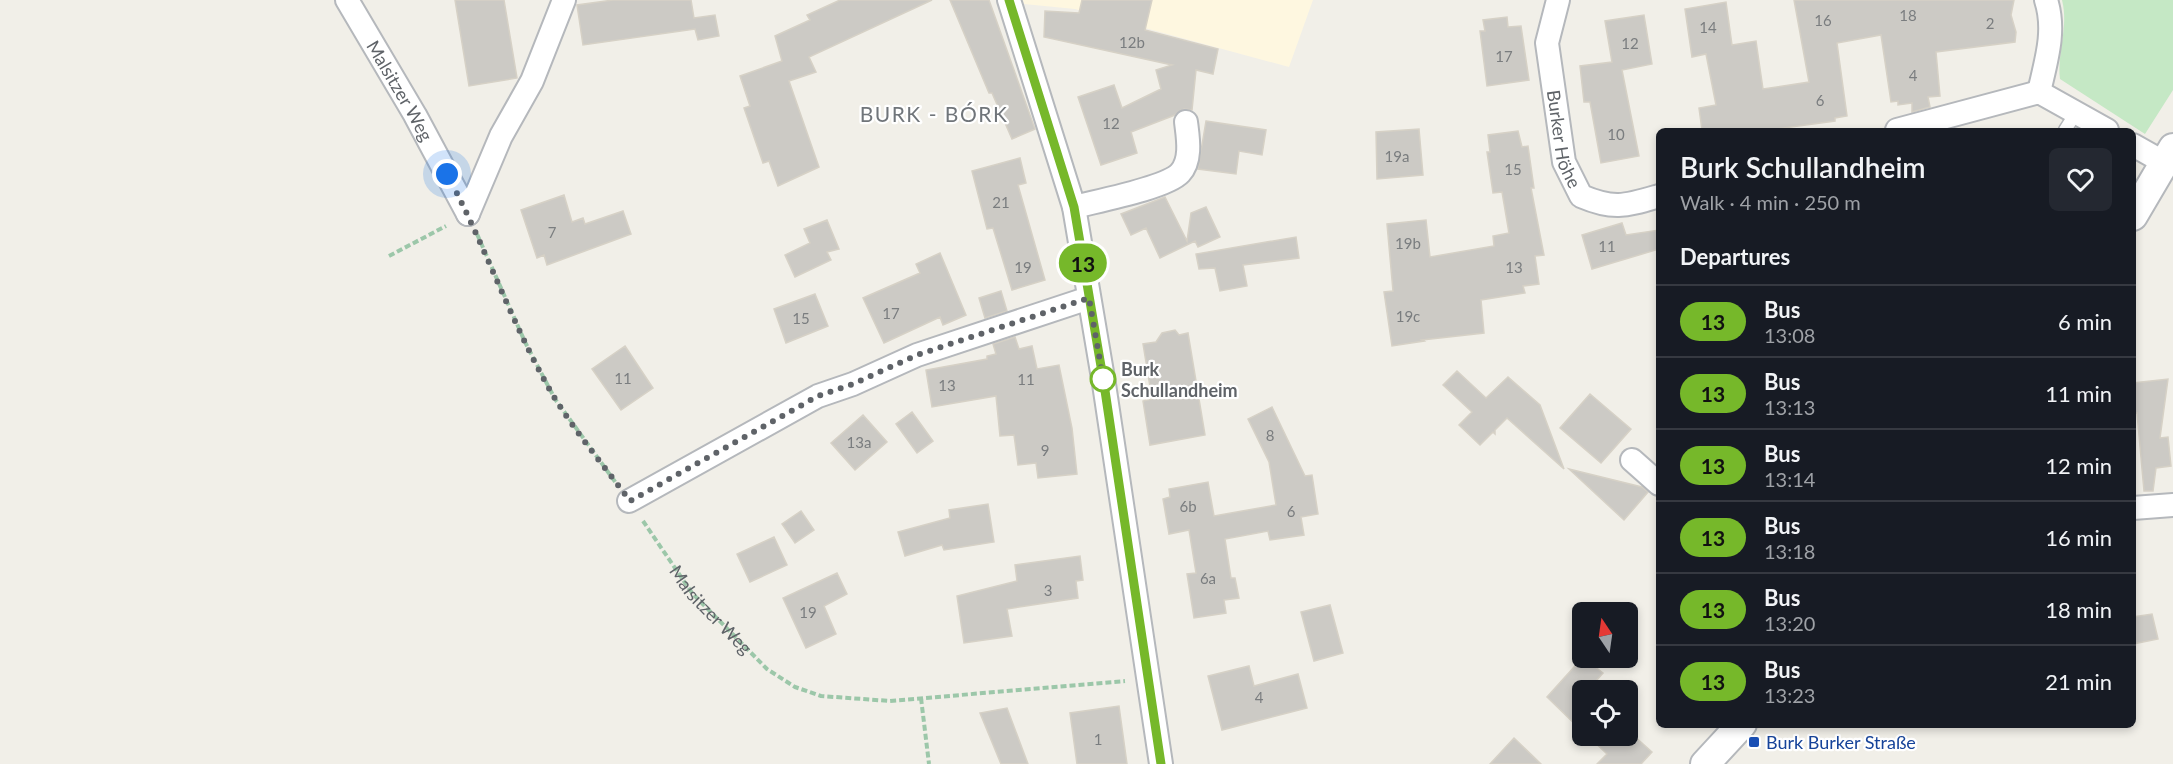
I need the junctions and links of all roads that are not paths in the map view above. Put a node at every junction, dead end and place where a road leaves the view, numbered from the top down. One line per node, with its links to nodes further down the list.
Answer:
1 (347, 0): 2 (street, Malsitzer Weg)
2 (564, 0)
3 (1009, 0): 14 (street)
4 (1558, 0): 13 (street, Burker Höhe)
5 (2046, 0): 6 (street)
6 (2039, 92): 8 (street); 9 (street)
7 (1186, 122): 14 (street)
8 (2070, 122): 10 (street)
9 (1905, 128)
10 (2098, 128)
11 (2136, 146): 12 (street)
12 (2169, 156): 15 (street)
13 (1656, 197)
14 (1074, 207): 16 (street)
15 (2136, 211)
16 (1089, 298): 19 (street); 23 (street)
17 (1632, 460): 18 (street)
18 (1656, 481)
19 (630, 501)
20 (2173, 505): 21 (street)
21 (2136, 508)
22 (1738, 728): 24 (street)
23 (1161, 764)
24 (1705, 764)

